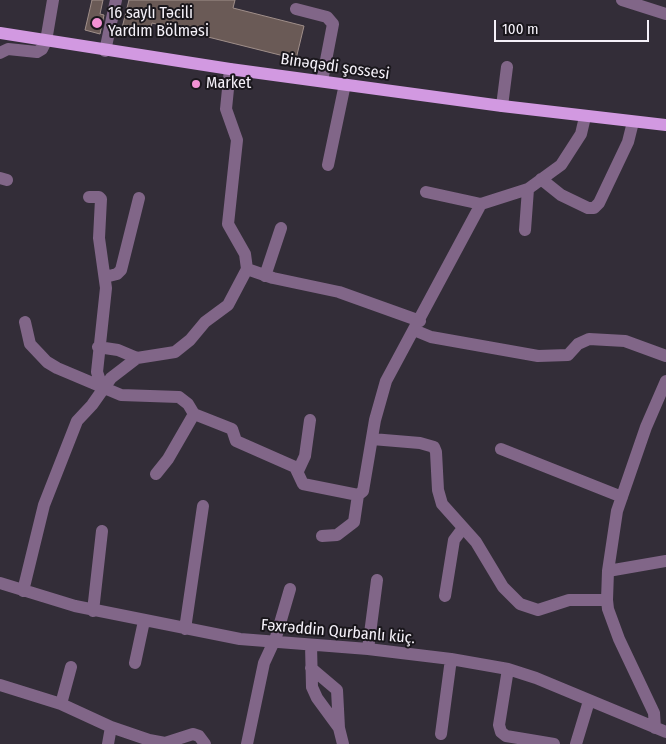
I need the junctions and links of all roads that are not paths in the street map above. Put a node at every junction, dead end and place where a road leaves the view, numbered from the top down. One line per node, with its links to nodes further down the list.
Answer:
1 (53, 0): 7 (street)
2 (116, 0): 8 (street)
3 (622, 0): 5 (street)
4 (296, 9): 12 (street)
5 (666, 14)
6 (0, 33): 7 (main road, Binəqədi şossesi)
7 (46, 41): 8 (main road, Binəqədi şossesi); 9 (street)
8 (105, 51): 11 (main road, Binəqədi şossesi)
9 (0, 52)
10 (507, 66): 14 (street)
11 (230, 69): 12 (main road, Binəqədi şossesi); 27 (street)
12 (322, 81): 13 (main road, Binəqədi şossesi)
13 (345, 84): 14 (main road, Binəqədi şossesi); 18 (street)
14 (502, 106): 15 (main road, Binəqədi şossesi)
15 (585, 117): 16 (main road, Binəqədi şossesi); 19 (street)
16 (633, 122): 17 (main road, Binəqədi şossesi); 19 (street)
17 (666, 125)
18 (328, 165)
19 (541, 180): 20 (street)
20 (528, 189): 24 (street); 26 (street)
21 (426, 192): 24 (street)
22 (89, 197): 29 (street)
23 (139, 198): 29 (street)
24 (481, 204): 31 (street)
25 (281, 228): 28 (street)
26 (525, 230)
27 (247, 269): 28 (street); 34 (street)
28 (265, 276): 31 (street)
29 (105, 277): 32 (street)
30 (25, 322): 36 (street)
31 (417, 326): 33 (street); 39 (street)
32 (98, 347): 34 (street); 36 (street)
33 (666, 356)
34 (137, 358): 36 (street)
35 (666, 381): 44 (street)
36 (102, 387): 37 (street); 54 (street)
37 (194, 414): 41 (street); 42 (street)
38 (310, 420): 41 (street)
39 (372, 439): 43 (street); 46 (street)
40 (501, 449): 44 (street)
41 (298, 471): 43 (street)
42 (156, 474)
43 (358, 495): 48 (street)
44 (622, 497): 50 (street)
45 (203, 506): 59 (street)
46 (463, 528): 55 (street); 56 (street)
47 (102, 531): 57 (street)
48 (322, 536)
49 (666, 561): 50 (street)
50 (608, 571): 56 (street)
51 (376, 580): 62 (street)
52 (0, 582): 54 (street, Fəxrəddin Qurbanlı küç.)
53 (290, 588): 60 (street)
54 (23, 591): 57 (street, Fəxrəddin Qurbanlı küç.)
55 (445, 596)
56 (607, 600): 73 (street)
57 (93, 611): 58 (street, Fəxrəddin Qurbanlı küç.)
58 (144, 621): 59 (street, Fəxrəddin Qurbanlı küç.); 64 (street)
59 (185, 629): 60 (street, Fəxrəddin Qurbanlı küç.)
60 (273, 643): 61 (street, Fəxrəddin Qurbanlı küç.); 77 (street)
61 (311, 645): 62 (street, Fəxrəddin Qurbanlı küç.); 66 (street)
62 (368, 649): 63 (street, Fəxrəddin Qurbanlı küç.)
63 (450, 659): 67 (street, Fəxrəddin Qurbanlı küç.); 74 (street)
64 (135, 662)
65 (72, 666): 70 (street)
66 (311, 668): 72 (street); 72 (street)
67 (508, 669): 69 (street, Fəxrəddin Qurbanlı küç.); 79 (street)
68 (0, 685): 70 (street)
69 (589, 701): 73 (street, Fəxrəddin Qurbanlı küç.); 80 (street)
70 (61, 704): 71 (street)
71 (111, 727): 75 (street); 76 (street)
72 (340, 728): 78 (street)
73 (660, 730)
74 (441, 734)
75 (108, 744)
76 (205, 744)
77 (247, 744)
78 (342, 744)
79 (554, 744)
80 (576, 744)

